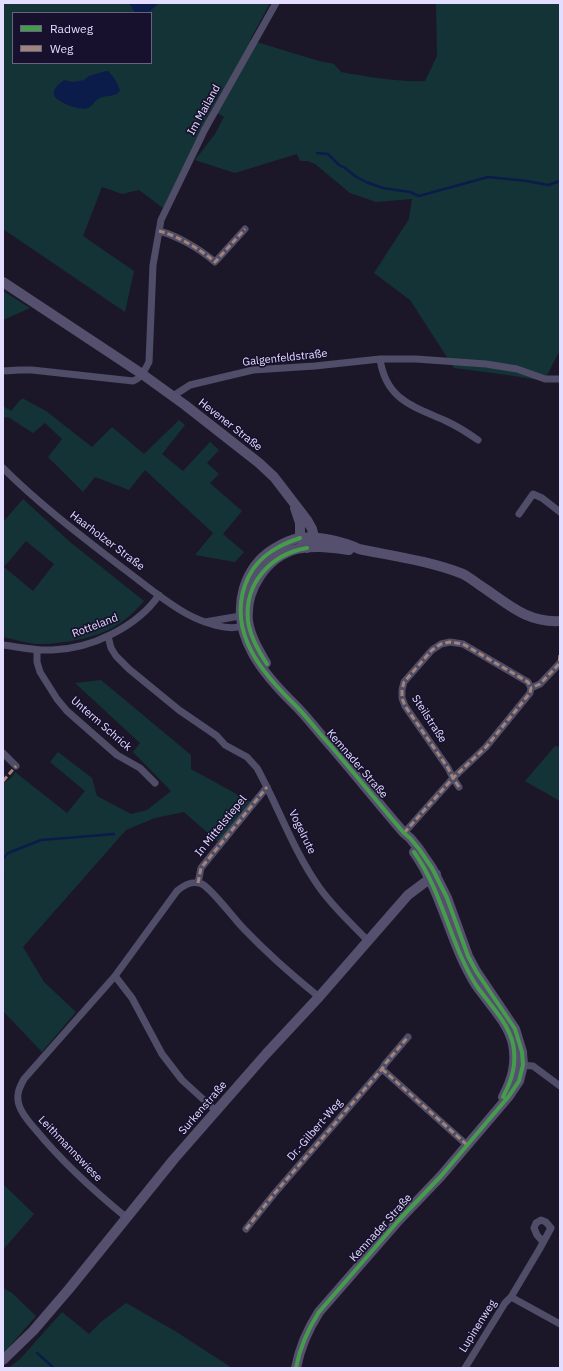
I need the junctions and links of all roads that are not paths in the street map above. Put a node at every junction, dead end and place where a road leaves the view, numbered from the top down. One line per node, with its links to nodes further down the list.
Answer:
1 (276, 3): 3 (street, Im Mailand)
2 (245, 229): 3 (street)
3 (159, 231): 7 (street, Im Mailand)
4 (3, 282): 7 (main road, Hevener Straße)
5 (380, 359): 8 (street, Galgenfeldstraße); 9 (street, Galgenfeldstraße); 10 (street)
6 (3, 371): 7 (street)
7 (142, 374): 9 (main road, Hevener Straße)
8 (560, 379)
9 (173, 396): 12 (main road, Hevener Straße)
10 (478, 440)
11 (3, 468): 20 (street, Haarholzer Straße)
12 (294, 504): 15 (main road, Hevener Straße); 16 (main road, Hevener Straße)
13 (560, 512): 14 (street)
14 (519, 514)
15 (314, 537): 16 (main road, Kemnader Straße); 17 (main road); 18 (main road, Kemnader Straße)
16 (300, 538): 17 (main road); 19 (main road, Kemnader Straße)
17 (307, 548): 18 (main road, Kemnader Straße); 19 (main road, Kemnader Straße)
18 (359, 549): 22 (main road, Kemnader Straße)
19 (251, 581): 21 (main road, Kemnader Straße)
20 (159, 595): 23 (street, Haarholzer Straße); 24 (street, Rotteland)
21 (243, 621): 23 (street); 23 (street, Haarholzer Straße); 35 (main road, Kemnader Straße)
22 (560, 621)
23 (205, 622)
24 (108, 636): 26 (street, Rotteland); 33 (street, Vogelrute)
25 (3, 645): 26 (street, Rotteland)
26 (37, 650): 32 (street, Unterm Schrick)
27 (558, 664): 28 (street)
28 (531, 688): 31 (street); 31 (street, Steilstraße)
29 (3, 752): 30 (street)
30 (16, 766)
31 (453, 778): 34 (street, Steilstraße); 35 (street)
32 (155, 783)
33 (267, 787): 37 (street, In Mittelstiepel); 38 (street, Vogelrute)
34 (459, 787)
35 (404, 833): 36 (main road, Kemnader Straße)
36 (432, 876): 38 (main road, Surkenstraße); 42 (main road, Kemnader Straße)
37 (198, 883): 39 (street, Leithmannswiese); 40 (street)
38 (368, 941): 40 (main road, Surkenstraße)
39 (115, 976): 45 (street); 47 (street, Leithmannswiese)
40 (319, 997): 45 (main road, Surkenstraße)
41 (408, 1037): 43 (street, Dr.-Gilbert-Weg)
42 (519, 1064): 44 (street); 46 (main road, Kemnader Straße)
43 (382, 1070): 46 (street); 48 (street, Dr.-Gilbert-Weg)
44 (560, 1086)
45 (216, 1111): 47 (main road, Surkenstraße)
46 (467, 1145): 53 (main road, Kemnader Straße)
47 (127, 1218): 52 (main road, Surkenstraße)
48 (246, 1229)
49 (543, 1242): 50 (street, Lupinenweg)
50 (510, 1297): 51 (street, Lupinenweg); 54 (street, Lupinenweg)
51 (560, 1324)
52 (3, 1360)
53 (296, 1368)
54 (465, 1368)

